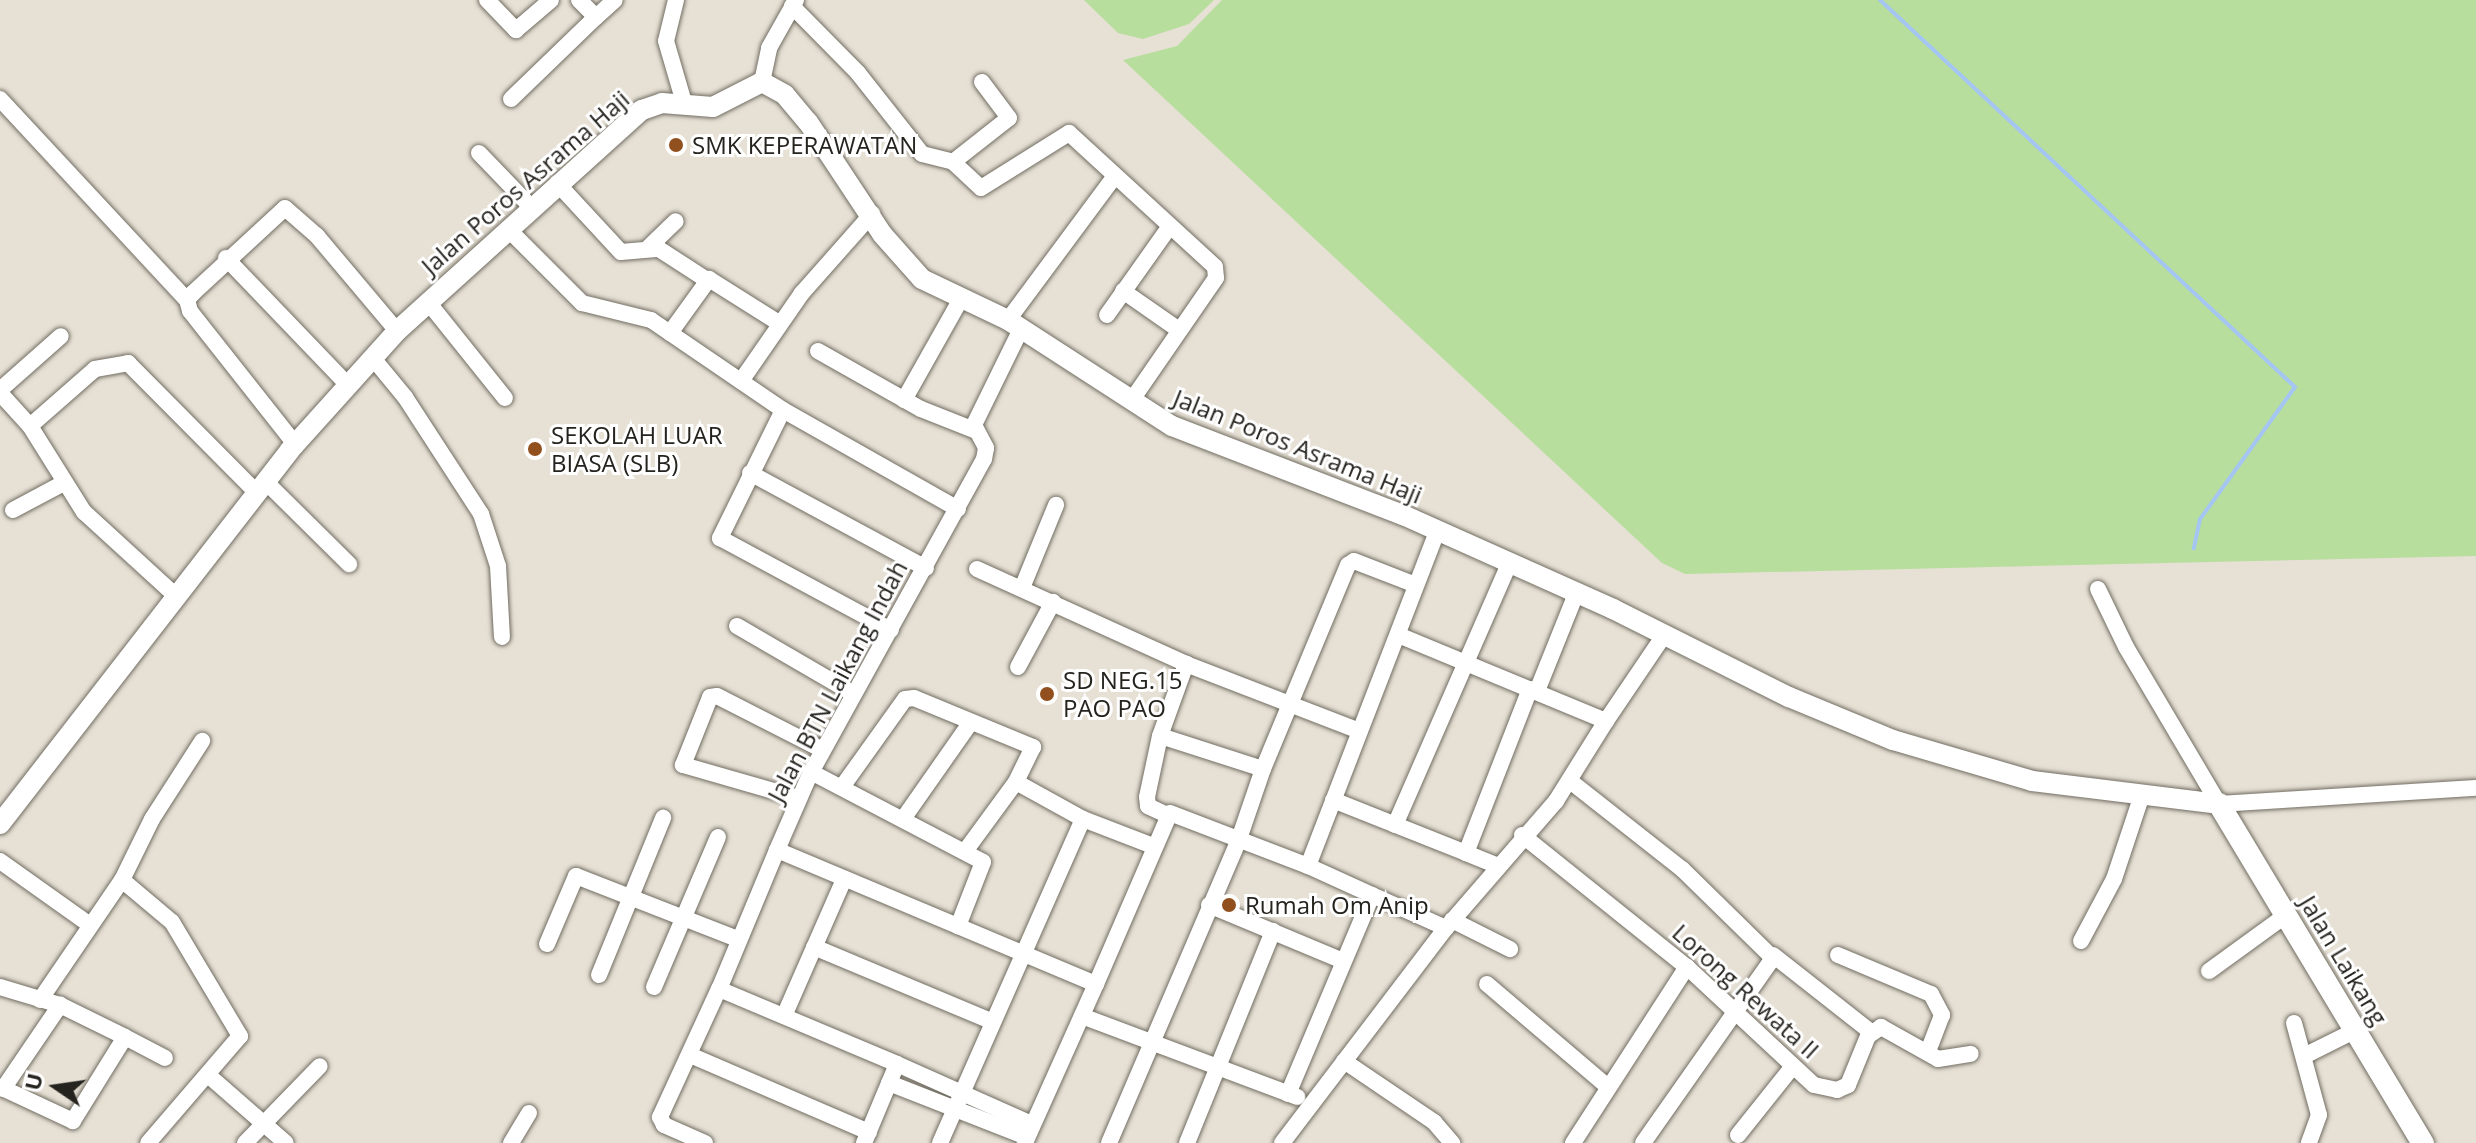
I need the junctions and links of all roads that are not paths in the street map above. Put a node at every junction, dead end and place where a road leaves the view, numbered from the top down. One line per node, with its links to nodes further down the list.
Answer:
1 (487, 0): 2 (street)
2 (551, 0)
3 (579, 0): 7 (street)
4 (615, 0): 7 (street)
5 (676, 0): 12 (street)
6 (794, 3): 8 (street); 14 (street)
7 (596, 17): 11 (street)
8 (762, 82): 12 (street, Jalan Poros Asrama Haji); 18 (street, Jalan Poros Asrama Haji)
9 (982, 82): 14 (street)
10 (0, 99): 27 (street)
11 (511, 99)
12 (685, 106): 16 (street, Jalan Poros Asrama Haji)
13 (479, 153): 17 (street)
14 (953, 162): 15 (street)
15 (1115, 176): 20 (street); 31 (street)
16 (557, 183): 17 (street, Jalan Poros Asrama Haji); 22 (street)
17 (531, 207): 21 (street, Jalan Poros Asrama Haji)
18 (872, 214): 26 (street, Jalan Poros Asrama Haji); 30 (street)
19 (676, 221): 22 (street)
20 (1170, 226): 25 (street); 32 (street)
21 (508, 229): 28 (street, Jalan Poros Asrama Haji); 34 (street)
22 (649, 247): 24 (street)
23 (226, 258): 27 (street); 33 (street); 39 (street)
24 (707, 280): 30 (street); 34 (street)
25 (1123, 291): 29 (street); 32 (street)
26 (961, 299): 31 (street, Jalan Poros Asrama Haji); 42 (street)
27 (187, 300): 47 (street)
28 (428, 302): 33 (street, Jalan Poros Asrama Haji); 41 (street)
29 (1107, 315)
30 (779, 323): 38 (street)
31 (1014, 325): 43 (street, Jalan Poros Asrama Haji); 46 (street)
32 (1179, 330): 43 (street)
33 (397, 331): 37 (street, Jalan Poros Asrama Haji)
34 (670, 333): 38 (street)
35 (61, 336): 40 (street)
36 (818, 351): 42 (street)
37 (372, 357): 39 (street, Jalan Poros Asrama Haji); 69 (street)
38 (741, 381): 44 (street)
39 (347, 384): 47 (street, Jalan Poros Asrama Haji)
40 (0, 391): 45 (street)
41 (505, 398)
42 (904, 400): 46 (street)
43 (1131, 401): 54 (street, Jalan Poros Asrama Haji)
44 (783, 410): 48 (street); 52 (street)
45 (30, 426): 49 (street); 50 (street)
46 (974, 430): 52 (street, Jalan BTN Laikang Indah)
47 (295, 444): 50 (street, Jalan Poros Asrama Haji)
48 (750, 473): 57 (street); 66 (street)
49 (62, 484): 53 (street); 63 (street)
50 (262, 488): 56 (street); 63 (street, Jalan Poros Asrama Haji)
51 (1056, 505): 60 (street)
52 (958, 509): 57 (street, Jalan BTN Laikang Indah)
53 (13, 510)
54 (1437, 531): 55 (street, Jalan Poros Asrama Haji); 59 (street)
55 (1510, 562): 62 (street, Jalan Poros Asrama Haji); 70 (street)
56 (349, 564)
57 (926, 568): 66 (street, Jalan BTN Laikang Indah)
58 (977, 569): 60 (street)
59 (1416, 585): 68 (street); 75 (street)
60 (1022, 588): 64 (street)
61 (2098, 589): 91 (street)
62 (1576, 594): 67 (street, Jalan Poros Asrama Haji); 73 (street)
63 (176, 596): 96 (street, Jalan Poros Asrama Haji)
64 (1053, 602): 71 (street); 72 (street)
65 (737, 626): 74 (street)
66 (891, 630): 74 (street, Jalan BTN Laikang Indah)
67 (1665, 634): 76 (street); 89 (street, Jalan Poros Asrama Haji)
68 (1398, 635): 70 (street); 78 (street)
69 (502, 637)
70 (1466, 661): 73 (street); 97 (street)
71 (1186, 664): 75 (street); 79 (street)
72 (1018, 667)
73 (1534, 690): 76 (street); 104 (street)
74 (854, 694): 81 (street, Jalan BTN Laikang Indah)
75 (1290, 707): 78 (street); 82 (street)
76 (1606, 721): 84 (street)
77 (971, 722): 85 (street); 86 (street); 94 (street)
78 (1360, 731): 90 (street)
79 (1160, 736): 82 (street); 92 (street)
80 (202, 741): 109 (street)
81 (823, 750): 83 (street, Jalan BTN Laikang Indah); 88 (street)
82 (1263, 769): 100 (street)
83 (811, 772): 86 (street); 88 (street, Jalan BTN Laikang Indah)
84 (1570, 781): 98 (street); 125 (street)
85 (1016, 782): 95 (street); 103 (street)
86 (842, 787): 94 (street)
87 (2476, 788): 91 (street)
88 (798, 798): 102 (street, Jalan BTN Laikang Indah)
89 (2141, 798): 91 (street, Jalan Poros Asrama Haji); 120 (street)
90 (1333, 800): 97 (street); 107 (street)
91 (2219, 804): 113 (main road, Jalan Laikang)
92 (1167, 815): 100 (street); 101 (street)
93 (663, 818): 111 (street)
94 (903, 819): 103 (street)
95 (1083, 819): 101 (street); 124 (street)
96 (0, 824)
97 (1395, 825): 104 (street)
98 (1522, 835): 106 (street); 128 (street, Lorong Rewata II)
99 (718, 837): 114 (street)
100 (1239, 839): 107 (street); 112 (street)
101 (1153, 846): 131 (street)
102 (777, 850): 108 (street); 119 (street, Jalan BTN Laikang Indah)
103 (966, 850): 117 (street)
104 (1466, 853): 106 (street)
105 (0, 861): 116 (street)
106 (1496, 865): 115 (street)
107 (1308, 866): 110 (street)
108 (844, 879): 117 (street); 122 (street)
109 (122, 880): 116 (street); 157 (street)
110 (1372, 895): 115 (street); 127 (street)
111 (630, 898): 114 (street); 121 (street); 130 (street)
112 (1209, 905): 118 (street); 146 (street)
113 (2286, 915): 129 (street); 143 (main road, Jalan Laikang)
114 (684, 919): 119 (street); 134 (street)
115 (1449, 924): 123 (street); 152 (street)
116 (90, 925): 136 (street)
117 (958, 926): 124 (street)
118 (1273, 931): 127 (street); 155 (street)
119 (738, 939): 135 (street, Jalan BTN Laikang Indah)
120 (2081, 941)
121 (547, 944)
122 (814, 947): 139 (street); 141 (street)
123 (1510, 949)
124 (1021, 951): 131 (street); 141 (street)
125 (1773, 955): 138 (street); 144 (street)
126 (1838, 955): 147 (street)
127 (1343, 961): 162 (street)
128 (1687, 967): 138 (street, Lorong Rewata II); 159 (street)
129 (2209, 971)
130 (599, 975)
131 (1096, 984): 140 (street)
132 (1487, 984): 159 (street)
133 (0, 987): 136 (street)
134 (654, 987)
135 (719, 989): 139 (street); 149 (street, Jalan BTN Laikang Indah)
136 (40, 1000): 137 (street)
137 (60, 1005): 145 (street); 160 (street)
138 (1735, 1012): 156 (street, Lorong Rewata II); 181 (street)
139 (784, 1016): 153 (street)
140 (1082, 1016): 146 (street); 167 (street)
141 (991, 1021): 161 (street)
142 (2294, 1023): 150 (street)
143 (2356, 1030): 150 (street); 183 (main road, Jalan Laikang)
144 (1871, 1032): 147 (street); 156 (street, Lorong Rewata II)
145 (125, 1037): 151 (street); 160 (street)
146 (1152, 1044): 155 (street); 176 (street)
147 (1928, 1052): 148 (street)
148 (1971, 1054)
149 (690, 1055): 169 (street); 174 (street, Jalan BTN Laikang Indah)
150 (2304, 1056): 182 (street)
151 (165, 1058)
152 (1344, 1061): 163 (street); 179 (street)
153 (897, 1064): 158 (street); 161 (street)
154 (320, 1066): 166 (street)
155 (1219, 1066): 162 (street); 177 (street)
156 (1793, 1066): 168 (street)
157 (208, 1075): 166 (street); 170 (street)
158 (889, 1083): 164 (street); 169 (street)
159 (1607, 1086): 180 (street)
160 (2, 1088)
161 (961, 1092): 164 (street); 167 (street)
162 (1288, 1094): 163 (street)
163 (1310, 1102): 178 (street)
164 (953, 1110): 167 (street); 175 (street)
165 (529, 1113): 173 (street)
166 (261, 1124): 171 (street); 172 (street)
167 (1028, 1135)
168 (1738, 1135)
169 (866, 1138)
170 (148, 1143)
171 (245, 1143)
172 (286, 1143)
173 (511, 1143)
174 (705, 1143)
175 (940, 1143)
176 (1109, 1143)
177 (1187, 1143)
178 (1282, 1143)
179 (1452, 1143)
180 (1573, 1143)
181 (1643, 1143)
182 (2309, 1143)
183 (2423, 1143)

